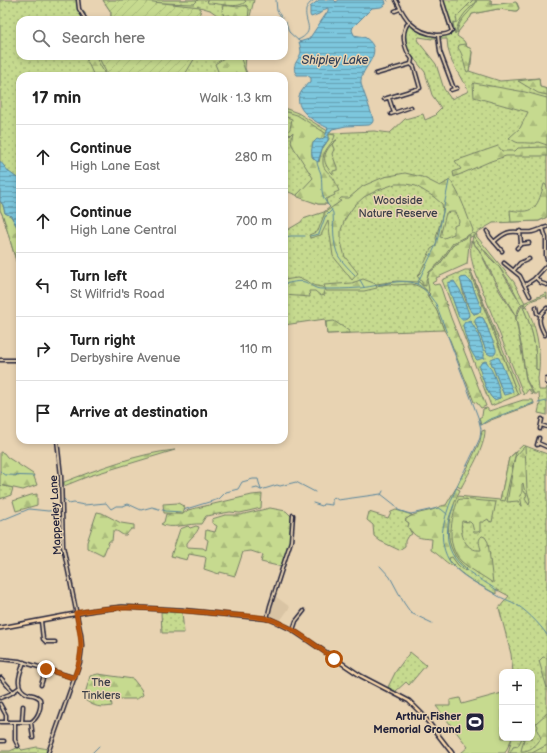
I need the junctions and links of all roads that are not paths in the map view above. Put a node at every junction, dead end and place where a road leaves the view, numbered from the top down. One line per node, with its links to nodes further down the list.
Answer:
1 (78, 0): 6 (street)
2 (396, 0): 4 (street)
3 (442, 0): 7 (street)
4 (400, 9): 5 (street); 9 (street)
5 (395, 11)
6 (83, 16)
7 (448, 17): 8 (street); 10 (street)
8 (444, 18)
9 (408, 22): 10 (street); 11 (street)
10 (438, 35): 13 (street)
11 (411, 64): 12 (street); 14 (street)
12 (376, 74)
13 (457, 88)
14 (389, 98): 15 (street); 16 (street)
15 (384, 99)
16 (410, 107)
17 (547, 227): 18 (street)
18 (543, 228): 20 (street); 27 (street)
19 (487, 231): 21 (street)
20 (520, 231): 21 (street); 23 (street)
21 (494, 242): 25 (street)
22 (529, 243): 23 (street)
23 (521, 244): 24 (street)
24 (517, 248)
25 (502, 251)
26 (529, 259): 30 (street)
27 (547, 259)
28 (504, 262): 30 (street)
29 (547, 265): 31 (street)
30 (514, 270): 32 (street)
31 (536, 278): 32 (street); 33 (street)
32 (525, 285): 34 (street)
33 (547, 286)
34 (530, 296)
35 (536, 307): 37 (street)
36 (547, 308): 37 (street)
37 (540, 315): 38 (street)
38 (544, 335)
39 (0, 360): 40 (street)
40 (16, 360)
41 (547, 379): 42 (street)
42 (547, 383)
43 (542, 419): 44 (street)
44 (541, 425): 45 (street); 46 (street)
45 (547, 427)
46 (540, 429)
47 (539, 438): 49 (street)
48 (57, 444): 52 (street, Mapperley Lane)
49 (547, 447)
50 (293, 515): 53 (street)
51 (304, 611): 56 (street)
52 (76, 613): 53 (main road); 54 (main road); 62 (street, Mapperley Lane)
53 (267, 619): 56 (main road)
54 (41, 621): 55 (main road); 57 (street)
55 (0, 628)
56 (292, 630): 79 (main road)
57 (55, 642)
58 (0, 659): 59 (street)
59 (24, 662): 60 (street); 64 (street)
60 (46, 669): 62 (street); 63 (street)
61 (1, 678): 65 (street)
62 (74, 678): 78 (street, Mapperley Lane)
63 (41, 685)
64 (20, 687): 65 (street); 73 (street)
65 (13, 692): 66 (street)
66 (0, 698)
67 (0, 704): 70 (street)
68 (22, 708): 72 (street)
69 (0, 722): 70 (street)
70 (6, 722): 71 (street)
71 (15, 722): 72 (street); 77 (street)
72 (22, 722): 73 (street)
73 (31, 722): 74 (street)
74 (33, 738)
75 (0, 742): 76 (street)
76 (4, 742)
77 (18, 746)
78 (48, 753)
79 (452, 753)

